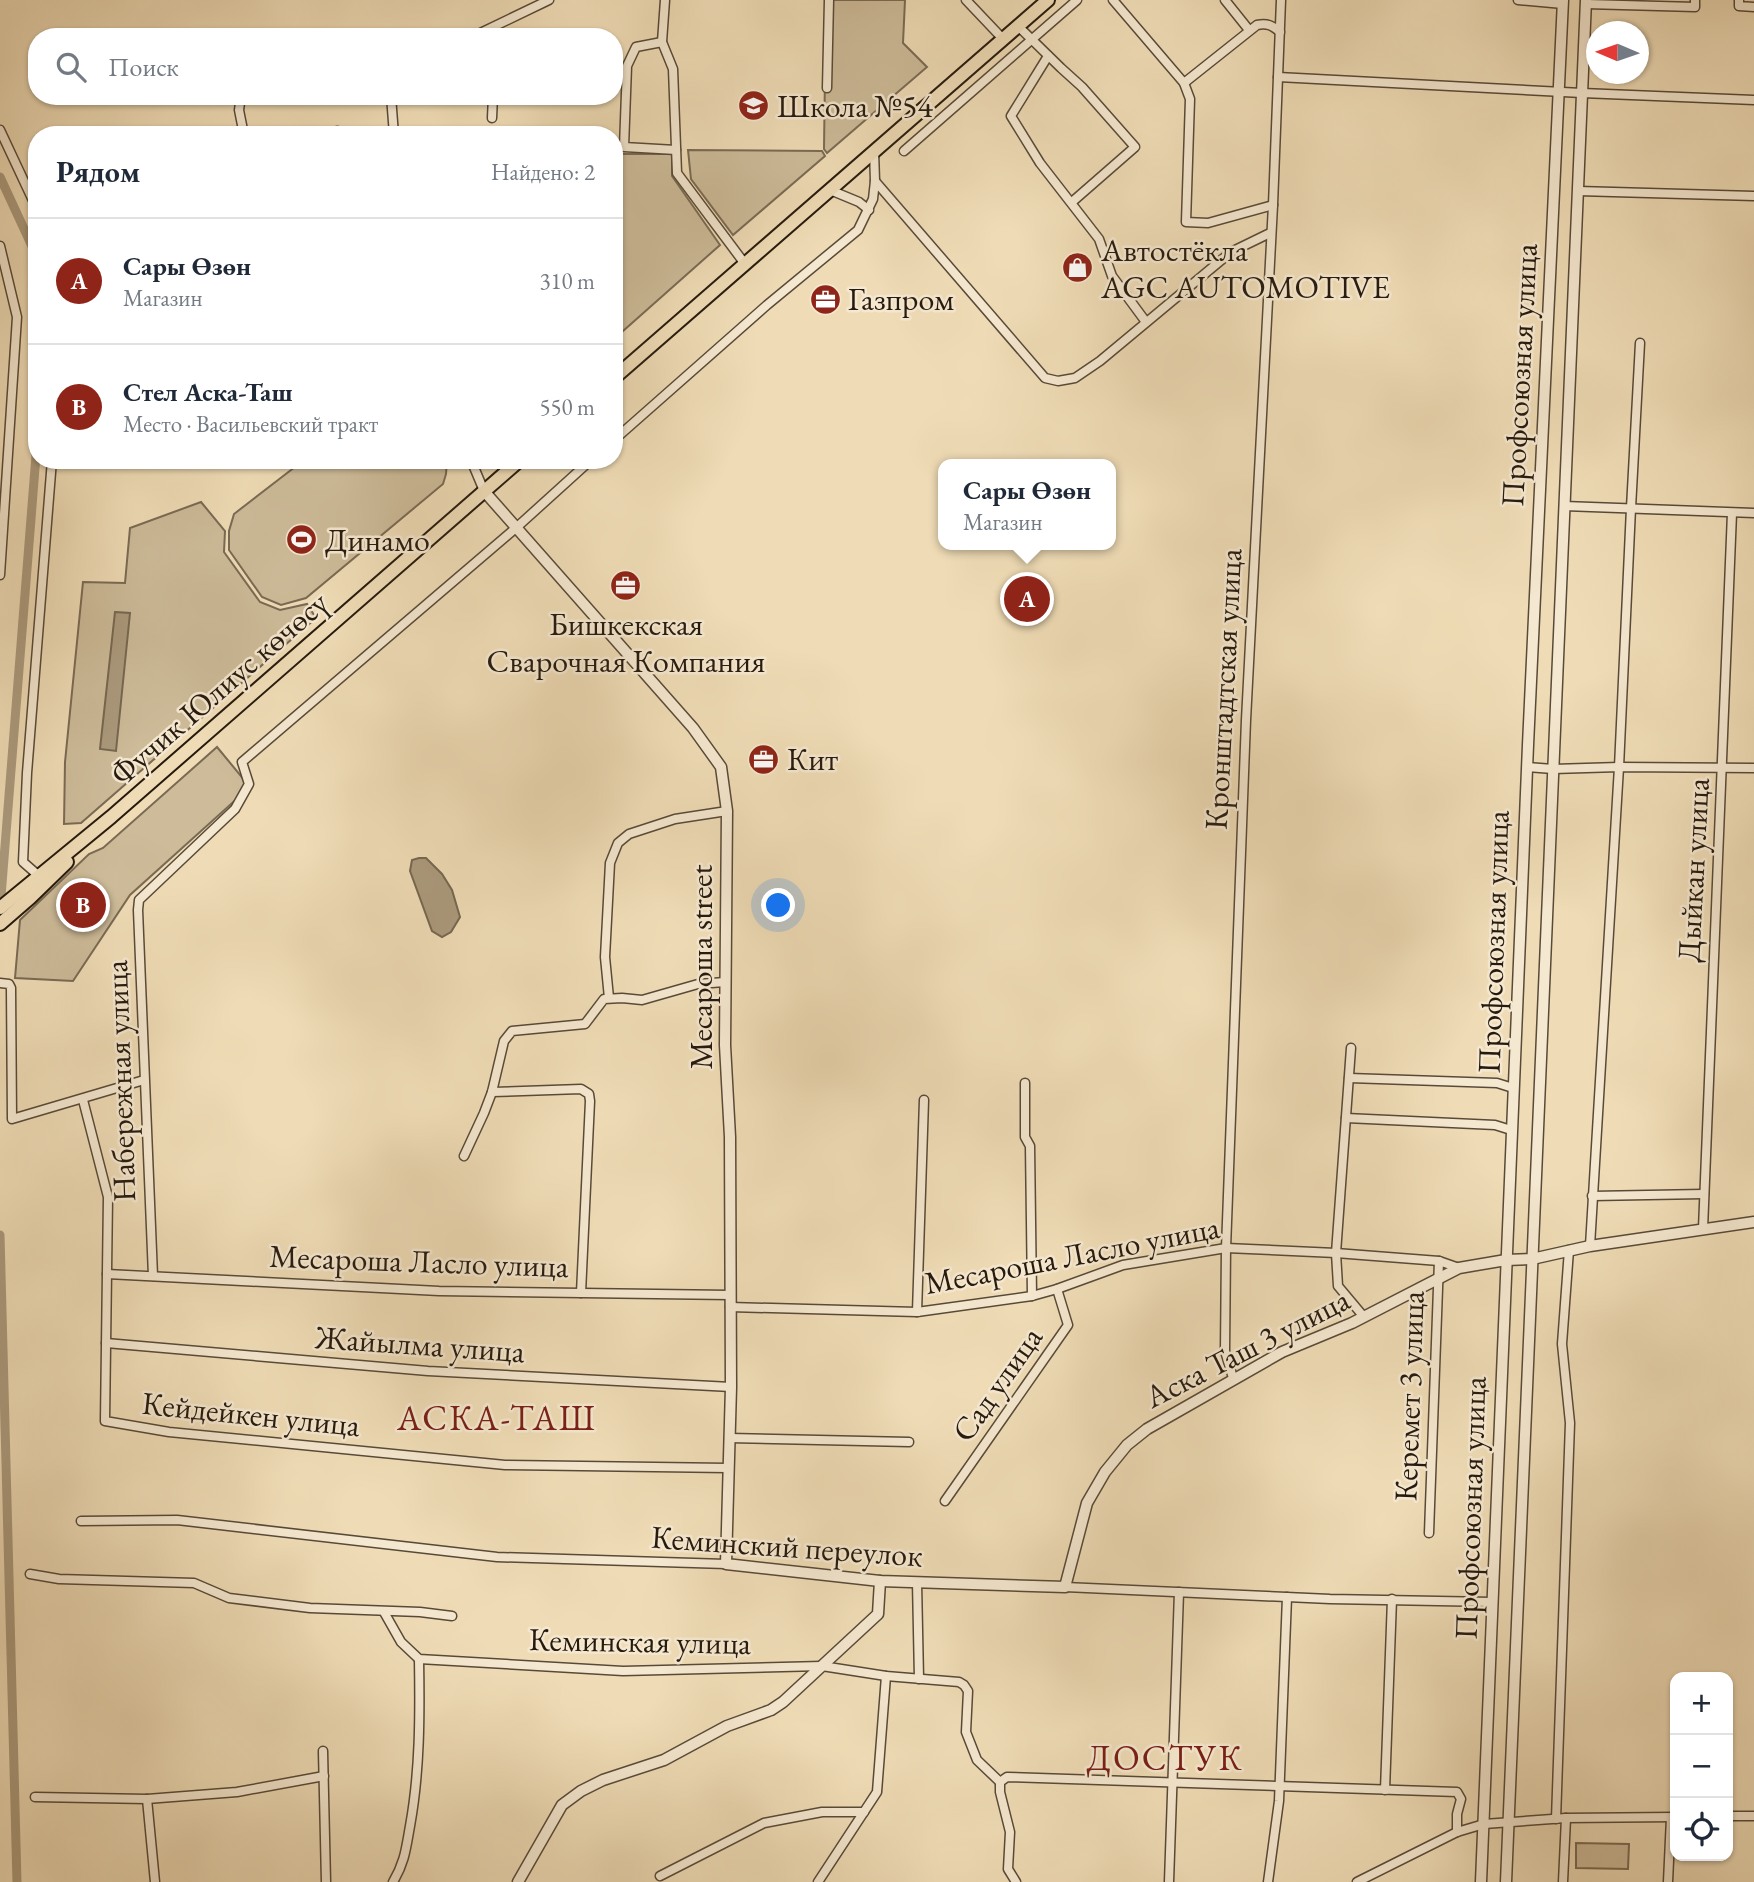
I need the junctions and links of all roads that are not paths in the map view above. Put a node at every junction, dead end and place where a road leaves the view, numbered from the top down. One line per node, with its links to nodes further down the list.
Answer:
1 (550, 0): 17 (street)
2 (665, 0): 22 (street)
3 (829, 0): 26 (street)
4 (966, 0): 20 (street)
5 (1048, 0): 16 (main road)
6 (1077, 0): 21 (street)
7 (1113, 0): 25 (street)
8 (1225, 0): 18 (street)
9 (1281, 0): 19 (street, Кронштадтская улица)
10 (1518, 0): 13 (street, Профсоюзная улица)
11 (1695, 0): 14 (street, Профсоюзная улица)
12 (1739, 0): 15 (street)
13 (1563, 2): 27 (street, Профсоюзная улица)
14 (1586, 2): 28 (street, Профсоюзная улица)
15 (1754, 7)
16 (1018, 26): 20 (main road); 21 (street)
17 (500, 28)
18 (1249, 30): 19 (street); 25 (street)
19 (1280, 32): 24 (street, Кронштадтская улица)
20 (1003, 39): 38 (main road)
21 (1032, 39): 23 (street); 39 (street)
22 (662, 42): 37 (street); 37 (street)
23 (1048, 56): 45 (street); 45 (street)
24 (1278, 77): 27 (street); 46 (street, Кронштадтская улица)
25 (1184, 83): 46 (street)
26 (827, 88)
27 (1558, 91): 28 (street); 66 (street, Профсоюзная улица)
28 (1582, 93): 29 (street); 43 (street, Профсоюзная улица)
29 (1754, 100)
30 (240, 105): 34 (street)
31 (392, 105): 35 (street)
32 (493, 105): 33 (street)
33 (492, 118)
34 (242, 126)
35 (393, 126)
36 (0, 130): 41 (street)
37 (676, 150): 50 (street)
38 (874, 151): 40 (street); 42 (main road)
39 (904, 151)
40 (875, 181): 47 (street); 51 (street)
41 (28, 190)
42 (830, 190): 47 (street); 50 (main road)
43 (1578, 191): 44 (street); 60 (street, Профсоюзная улица)
44 (1754, 196)
45 (1072, 202): 51 (street)
46 (1273, 205): 48 (street, Кронштадтская улица)
47 (869, 211): 54 (street)
48 (1270, 233): 51 (street); 95 (street, Кронштадтская улица)
49 (0, 248): 65 (street)
50 (745, 264): 53 (main road)
51 (1146, 322)
52 (1640, 343): 61 (street)
53 (623, 370)
54 (623, 432)
55 (51, 469): 73 (street)
56 (475, 469): 59 (street, Месароша street)
57 (510, 469): 59 (main road, Фучик Юлиус көчөсү)
58 (581, 469): 64 (street)
59 (484, 491): 64 (street, Месароша street); 72 (main road, Фучик Юлиус көчөсү)
60 (1564, 506): 61 (street); 70 (street, Профсоюзная улица)
61 (1630, 508): 62 (street); 67 (street)
62 (1732, 513): 63 (street); 68 (street, Дыйкан улица)
63 (1754, 513)
64 (517, 527): 71 (street, Месароша street); 81 (street, Набережная улица)
65 (0, 575)
66 (1527, 767): 70 (street); 83 (street, Профсоюзная улица)
67 (1619, 767): 68 (street); 70 (street); 91 (street)
68 (1723, 767): 69 (street); 90 (street, Дыйкан улица)
69 (1754, 768)
70 (1553, 769): 98 (street, Профсоюзная улица)
71 (727, 811): 76 (street, Месароша street); 78 (street)
72 (111, 817): 73 (main road); 75 (main road)
73 (39, 876): 74 (main road)
74 (0, 908)
75 (0, 924)
76 (725, 982): 78 (street); 107 (street, Месароша street)
77 (2, 983): 85 (street)
78 (609, 998): 84 (street)
79 (1351, 1048): 80 (street)
80 (1349, 1078): 83 (street); 87 (street)
81 (144, 1080): 85 (street); 103 (street, Набережная улица)
82 (1025, 1083): 108 (street)
83 (1513, 1088): 88 (street, Профсоюзная улица)
84 (492, 1092): 89 (street); 106 (street)
85 (83, 1100): 102 (street, Набережная улица)
86 (924, 1100): 110 (street)
87 (1346, 1118): 88 (street); 97 (street)
88 (1511, 1130): 99 (street, Профсоюзная улица)
89 (464, 1156)
90 (1704, 1194): 91 (street); 93 (street, Дыйкан улица)
91 (1592, 1196): 94 (street)
92 (1754, 1222): 93 (street, Месароша Ласло улица)
93 (1703, 1230): 94 (street, Месароша Ласло улица)
94 (1590, 1246): 96 (street, Месароша Ласло улица)
95 (1226, 1248): 97 (street, Месароша Ласло улица); 105 (street, Месароша Ласло улица); 113 (street, Кронштадтская улица)
96 (1569, 1250): 98 (street, Месароша Ласло улица); 150 (street)
97 (1336, 1253): 100 (street, Месароша Ласло улица); 111 (street)
98 (1532, 1259): 99 (street, Месароша Ласло улица); 151 (street, Профсоюзная улица)
99 (1506, 1260): 101 (street, Месароша Ласло улица); 130 (street, Профсоюзная улица)
100 (1439, 1261): 101 (street, Месароша Ласло улица); 104 (street, Керемет 3 улица)
101 (1458, 1268): 104 (street, Аска Таш 3 улица)
102 (107, 1274): 103 (street, Месароша Ласло улица); 112 (street, Набережная улица)
103 (153, 1276): 106 (street, Месароша Ласло улица)
104 (1437, 1280): 111 (street, Аска Таш 3 улица); 121 (street, Керемет 3 улица)
105 (1057, 1289): 108 (street, Месароша Ласло улица); 119 (street, Сад улица)
106 (581, 1293): 107 (street, Месароша Ласло улица)
107 (730, 1294): 109 (street, Месароша street)
108 (1032, 1296): 110 (street, Месароша Ласло улица)
109 (730, 1307): 110 (street, Месароша Ласло улица); 114 (street, Месароша street)
110 (917, 1312)
111 (1364, 1317): 113 (street, Аска Таш 3 улица)
112 (106, 1343): 114 (street, Жайылма улица); 115 (street, Набережная улица)
113 (1233, 1378): 126 (street, Аска Таш 3 улица)
114 (731, 1387): 116 (street, Месароша street)
115 (105, 1421): 118 (street, Кейдейкен улица)
116 (729, 1438): 117 (street, Сад улица); 118 (street, Месароша street)
117 (909, 1442)
118 (728, 1468): 122 (street, Месароша street)
119 (945, 1501)
120 (81, 1521): 122 (street, Кеминский переулок)
121 (1429, 1533)
122 (726, 1564): 124 (street, Кеминский переулок)
123 (30, 1574): 131 (street)
124 (880, 1581): 125 (street, Кеминский переулок); 134 (street)
125 (917, 1582): 126 (street, Кеминский переулок); 136 (street)
126 (1065, 1587): 127 (street, Кеминский переулок)
127 (1179, 1592): 128 (street, Кеминский переулок); 140 (street)
128 (1287, 1597): 129 (street, Кеминский переулок); 141 (street)
129 (1392, 1599): 130 (street, Кеминский переулок); 142 (street)
130 (1492, 1602): 152 (street, Профсоюзная улица)
131 (384, 1612): 132 (street); 133 (street)
132 (452, 1616)
133 (419, 1659): 134 (street, Кеминская улица); 158 (street)
134 (822, 1666): 135 (street, Кеминская улица); 159 (street)
135 (886, 1676): 136 (street, Кеминская улица); 145 (street)
136 (919, 1678): 139 (street, Кеминская улица)
137 (323, 1751): 138 (street)
138 (324, 1776): 144 (street); 157 (street)
139 (1000, 1783): 140 (street); 161 (street)
140 (1173, 1783): 141 (street); 162 (street)
141 (1280, 1786): 142 (street); 163 (street)
142 (1385, 1790): 153 (street)
143 (35, 1797): 144 (street)
144 (147, 1800): 156 (street)
145 (864, 1812): 155 (street); 160 (street)
146 (1733, 1816): 147 (street)
147 (1754, 1816)
148 (1566, 1818): 149 (street); 150 (street); 167 (street)
149 (1670, 1818)
150 (1556, 1819): 151 (street)
151 (1509, 1821): 152 (street); 166 (street, Профсоюзная улица)
152 (1484, 1824): 153 (street); 165 (street, Профсоюзная улица)
153 (1457, 1832): 164 (street)
154 (1670, 1856): 168 (street)
155 (660, 1876)
156 (155, 1882)
157 (326, 1882)
158 (393, 1882)
159 (518, 1882)
160 (818, 1882)
161 (1016, 1882)
162 (1169, 1882)
163 (1268, 1882)
164 (1357, 1882)
165 (1481, 1882)
166 (1506, 1882)
167 (1563, 1882)
168 (1668, 1882)

